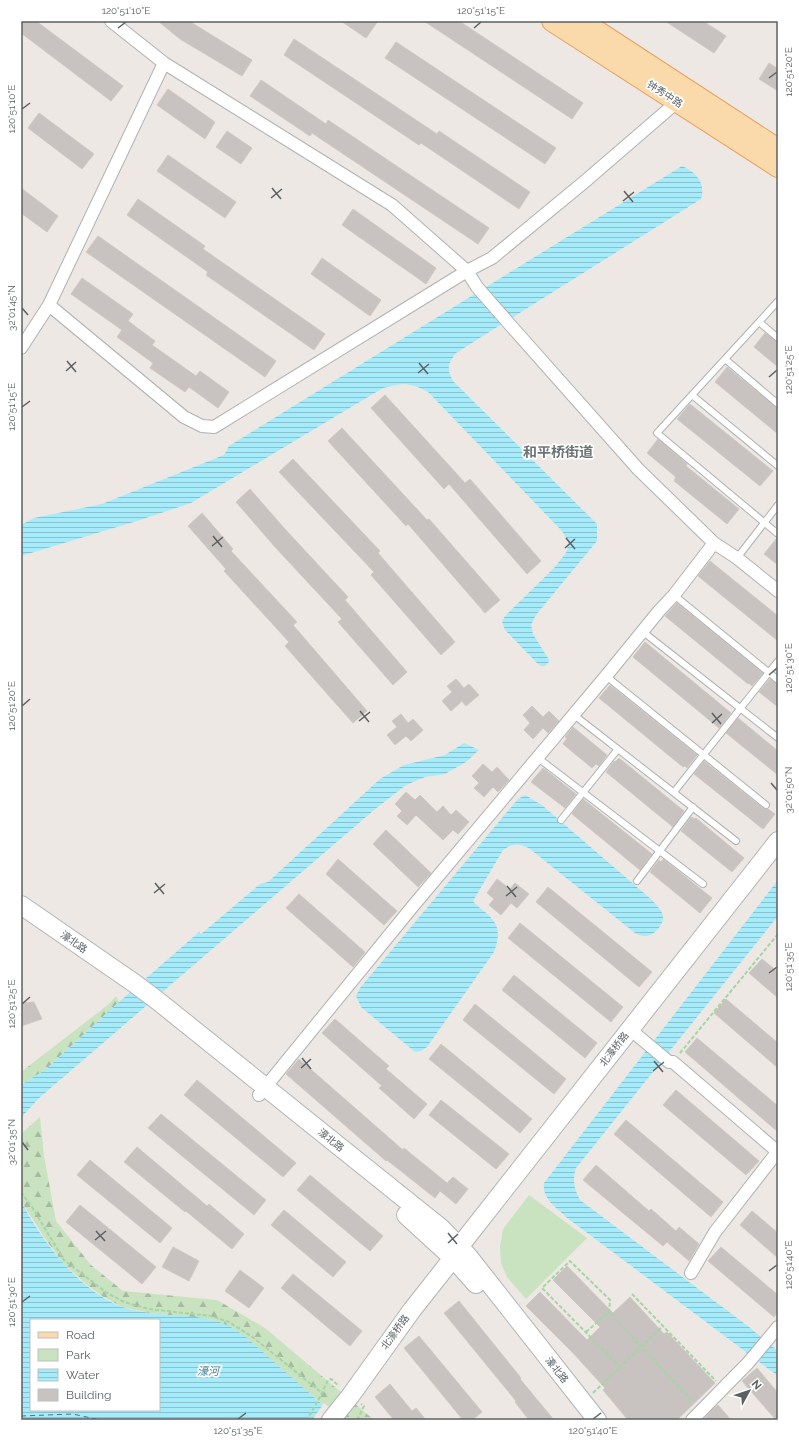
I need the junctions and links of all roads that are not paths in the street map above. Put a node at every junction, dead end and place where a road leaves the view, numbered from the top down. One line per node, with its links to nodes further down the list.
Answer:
1 (111, 21): 4 (street)
2 (552, 21): 5 (main road, 钟秀中路)
3 (582, 21): 6 (main road, 钟秀中路)
4 (164, 63): 8 (street); 10 (street)
5 (677, 102): 7 (main road, 钟秀中路); 8 (street)
6 (778, 149)
7 (778, 167)
8 (467, 271): 10 (street); 21 (street)
9 (778, 301): 11 (lane)
10 (49, 305): 13 (street)
11 (759, 322): 12 (lane); 14 (lane)
12 (778, 338)
13 (21, 348)
14 (724, 359): 15 (lane); 16 (lane)
15 (692, 395): 17 (lane); 19 (lane)
16 (778, 404)
17 (778, 466)
18 (778, 505): 19 (lane)
19 (764, 523): 20 (lane); 22 (lane)
20 (778, 534)
21 (714, 543): 22 (street); 24 (street)
22 (737, 558): 23 (street)
23 (778, 591)
24 (674, 596): 25 (street); 27 (lane)
25 (642, 631): 28 (street); 30 (lane)
26 (778, 661): 27 (lane)
27 (769, 673): 29 (lane); 30 (lane)
28 (606, 676): 31 (street); 34 (lane)
29 (778, 680)
30 (740, 709): 32 (lane); 34 (lane)
31 (574, 715): 33 (lane); 35 (street)
32 (778, 738)
33 (618, 749): 36 (lane); 37 (lane)
34 (704, 755): 37 (lane); 38 (lane)
35 (538, 758): 36 (lane); 51 (street)
36 (583, 792): 40 (lane); 43 (lane)
37 (674, 792): 39 (lane)
38 (766, 804)
39 (693, 807): 41 (lane); 43 (lane)
40 (561, 820)
41 (736, 841)
42 (778, 841): 53 (main road, 北濠桥路)
43 (660, 851): 45 (lane); 46 (lane)
44 (778, 860): 50 (main road, 北濠桥路)
45 (637, 881)
46 (703, 884)
47 (21, 906): 49 (main road, 濠北路)
48 (21, 919): 49 (main road, 濠北路)
49 (130, 988): 51 (main road, 濠北路)
50 (643, 1040): 52 (street); 53 (main road, 北濠桥路)
51 (262, 1091): 53 (main road, 濠北路)
52 (778, 1152): 54 (street)
53 (460, 1254): 56 (main road, 濠北路); 57 (main road, 北濠桥路)
54 (691, 1273)
55 (778, 1327): 59 (street)
56 (583, 1411): 58 (main road, 濠北路)
57 (336, 1414)
58 (597, 1420)
59 (692, 1420)

